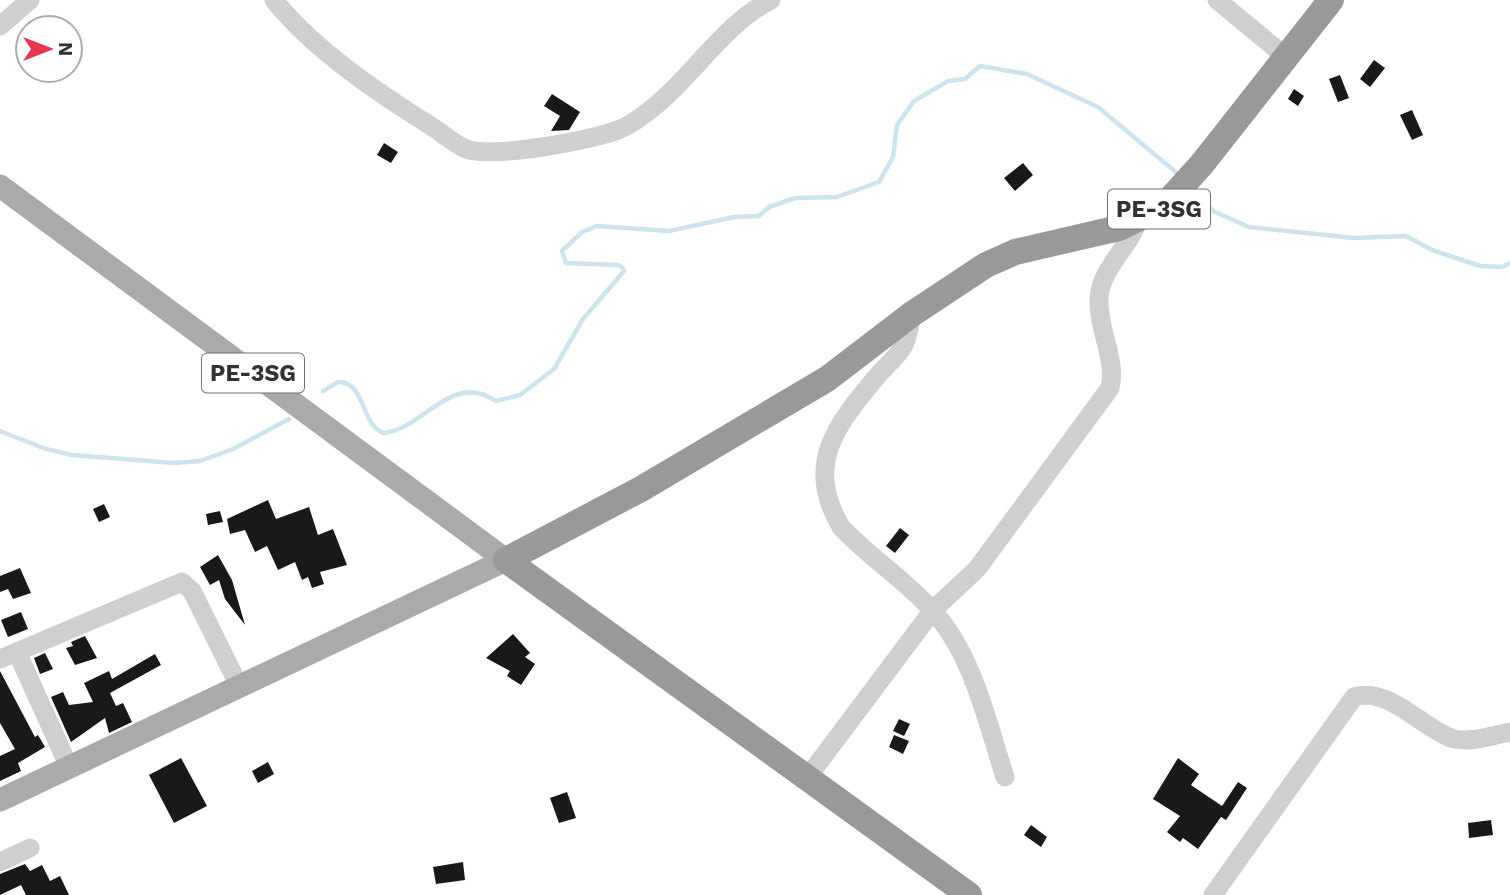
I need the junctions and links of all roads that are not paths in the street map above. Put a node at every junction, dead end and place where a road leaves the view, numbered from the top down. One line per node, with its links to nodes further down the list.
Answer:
1 (30, 0): 6 (street)
2 (274, 0): 3 (street)
3 (771, 0)
4 (1217, 0): 7 (street)
5 (1331, 0): 7 (highway, PE-3SG)
6 (2, 22)
7 (1286, 57): 9 (highway, PE-3SG)
8 (0, 186): 11 (main road, PE-3SG)
9 (1138, 220): 10 (highway, PE-3SG); 12 (street)
10 (912, 314): 11 (highway, PE-3SG); 12 (street)
11 (506, 560): 14 (main road); 18 (highway)
12 (933, 610): 17 (street); 18 (street)
13 (9, 655): 14 (street); 16 (street)
14 (239, 686): 16 (main road)
15 (1510, 732): 23 (street)
16 (69, 767): 19 (main road)
17 (1005, 777)
18 (807, 778): 22 (highway)
19 (0, 800)
20 (30, 848): 21 (street)
21 (0, 862)
22 (970, 895)
23 (1213, 895)

